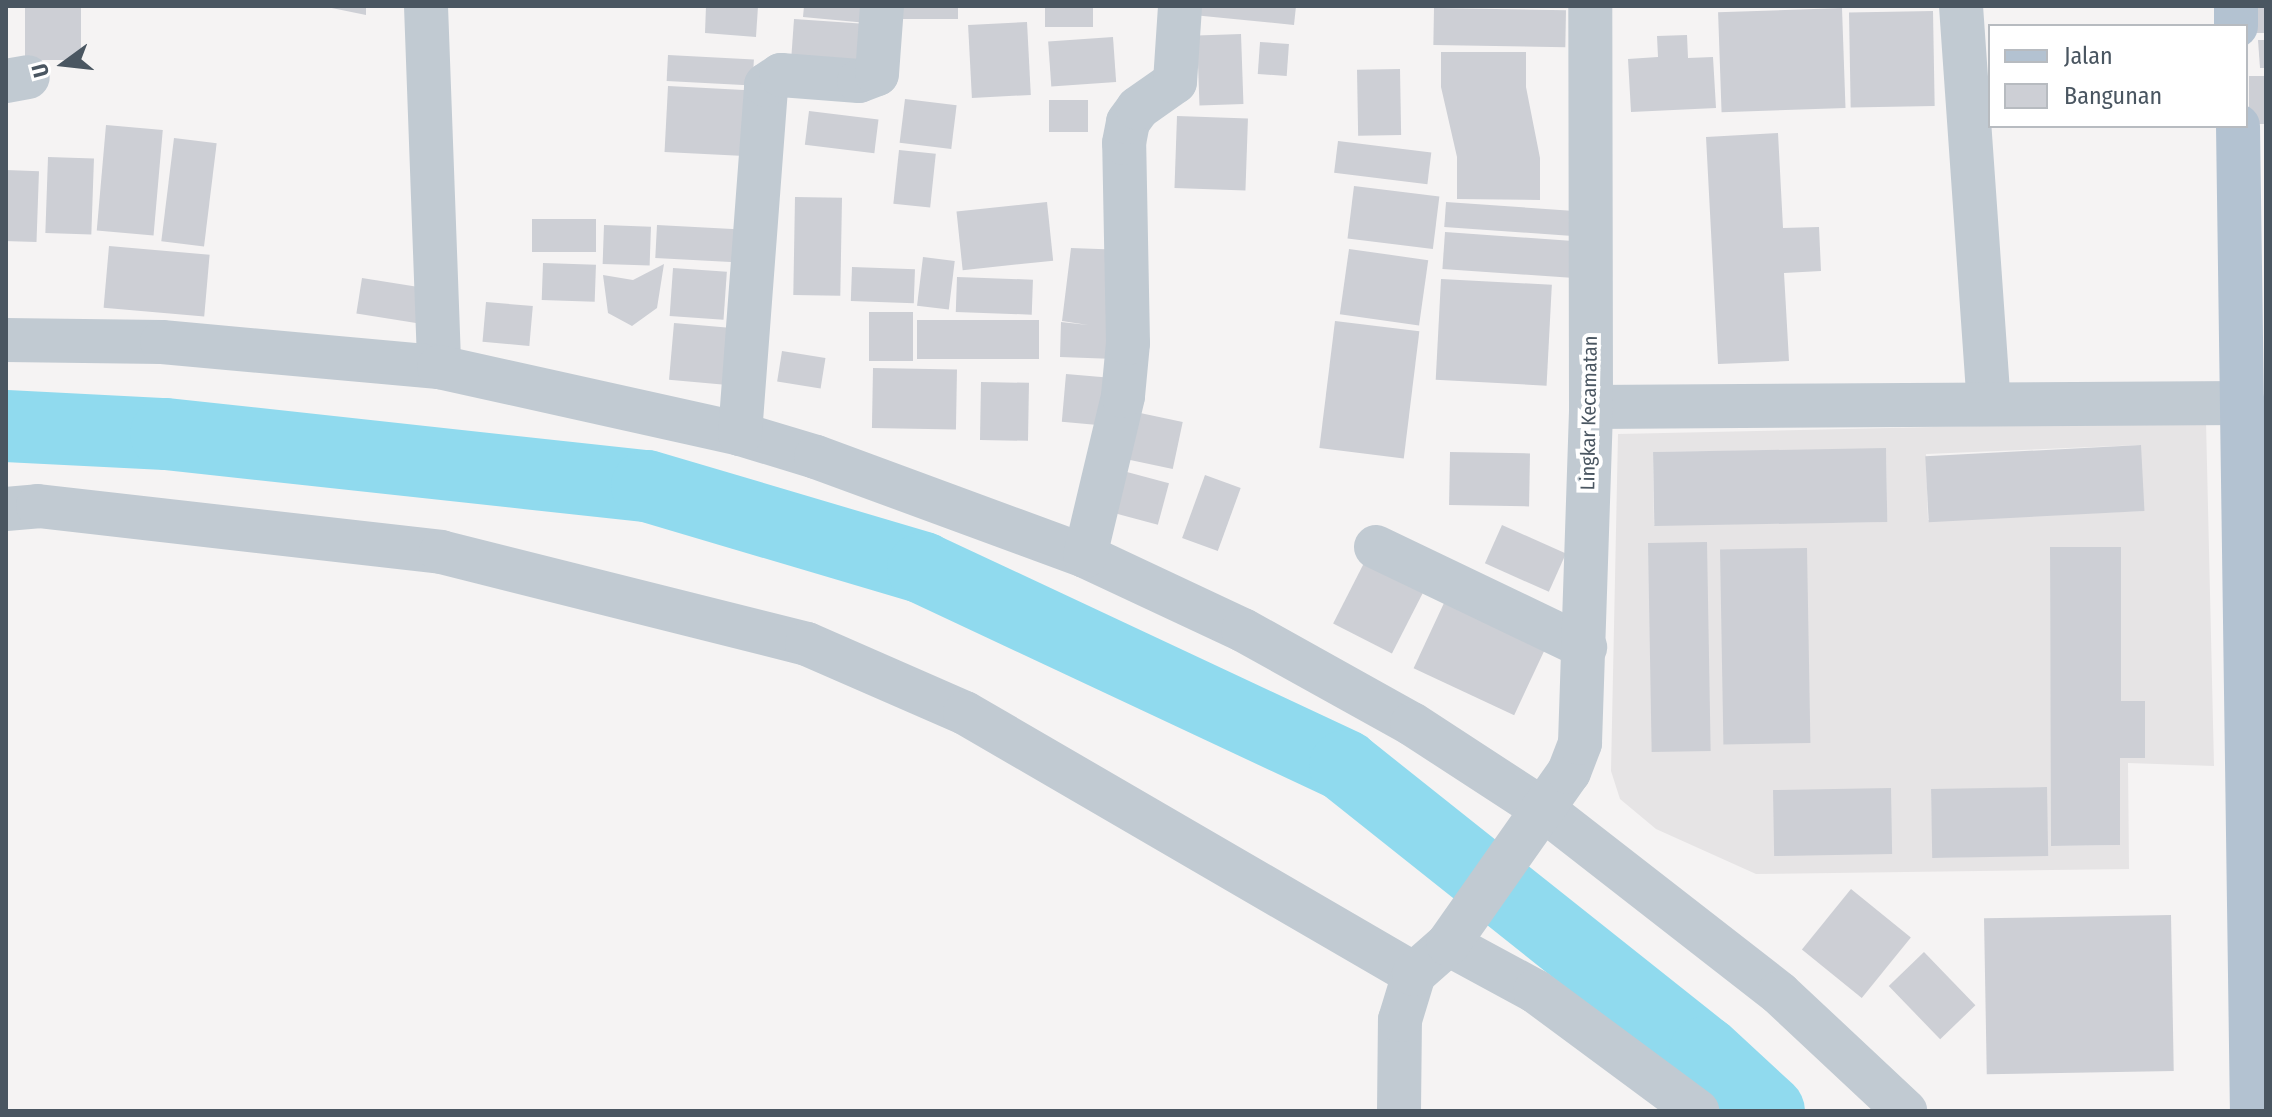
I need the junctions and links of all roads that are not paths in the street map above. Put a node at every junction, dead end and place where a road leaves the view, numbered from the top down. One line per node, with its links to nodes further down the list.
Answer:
1 (426, 6): 9 (street)
2 (882, 6): 13 (street)
3 (1180, 6): 17 (street)
4 (1590, 6): 12 (street, Lingkar Kecamatan)
5 (1961, 6): 11 (street)
6 (2247, 129): 7 (main road)
7 (2254, 328): 10 (main road)
8 (6, 340): 9 (street)
9 (439, 367): 13 (street)
10 (2243, 403): 11 (street); 15 (main road)
11 (1989, 404): 12 (street)
12 (1591, 407): 18 (street, Lingkar Kecamatan)
13 (740, 434): 17 (street)
14 (6, 509): 21 (street)
15 (2255, 544): 25 (main road)
16 (1376, 547): 18 (street)
17 (1085, 556): 19 (street)
18 (1585, 647): 19 (street, Lingkar Kecamatan)
19 (1532, 824): 20 (street, Lingkar Kecamatan); 24 (street)
20 (1448, 944): 21 (street, Lingkar Kecamatan); 23 (street)
21 (1414, 974): 22 (street)
22 (1399, 1111)
23 (1697, 1111)
24 (1905, 1111)
25 (2252, 1111)

